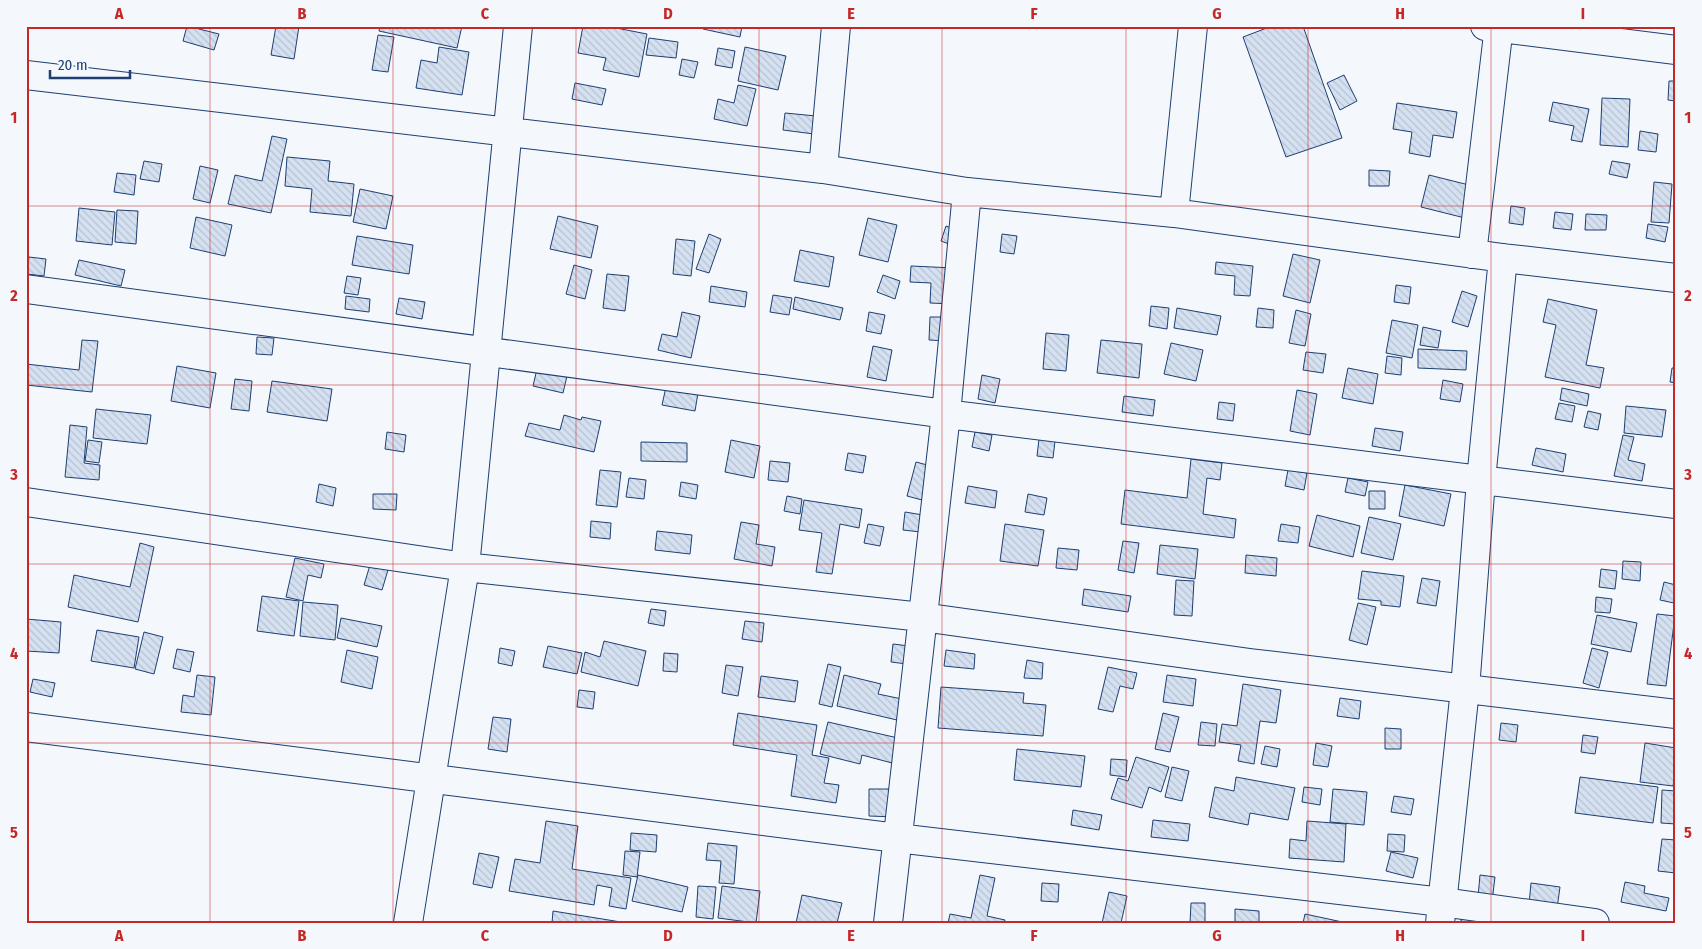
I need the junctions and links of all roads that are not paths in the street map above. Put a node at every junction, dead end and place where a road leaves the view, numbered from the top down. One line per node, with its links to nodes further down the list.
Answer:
1 (518, 26): 7 (street)
2 (836, 26): 8 (street)
3 (1193, 26): 10 (street)
4 (1494, 27): 5 (street); 11 (street)
5 (1666, 41)
6 (26, 75): 7 (street)
7 (508, 131): 8 (street); 15 (street)
8 (824, 169): 9 (street)
9 (967, 192): 10 (street); 16 (street)
10 (1174, 214): 11 (street)
11 (1472, 254): 12 (street)
12 (1503, 258): 13 (street); 17 (street)
13 (1676, 278)
14 (26, 289): 15 (street)
15 (485, 353): 16 (street); 20 (street)
16 (946, 414): 17 (street); 21 (street)
17 (1481, 480): 19 (street); 22 (street)
18 (26, 502): 20 (street)
19 (1676, 504)
20 (465, 567): 21 (street); 25 (street)
21 (922, 617): 22 (street); 26 (street)
22 (1465, 689): 23 (street); 27 (street)
23 (1676, 714)
24 (26, 727): 25 (street)
25 (431, 779): 26 (street); 28 (street)
26 (897, 838): 27 (street); 29 (street)
27 (1441, 912): 30 (street)
28 (408, 923)
29 (888, 923)
30 (1595, 923)

